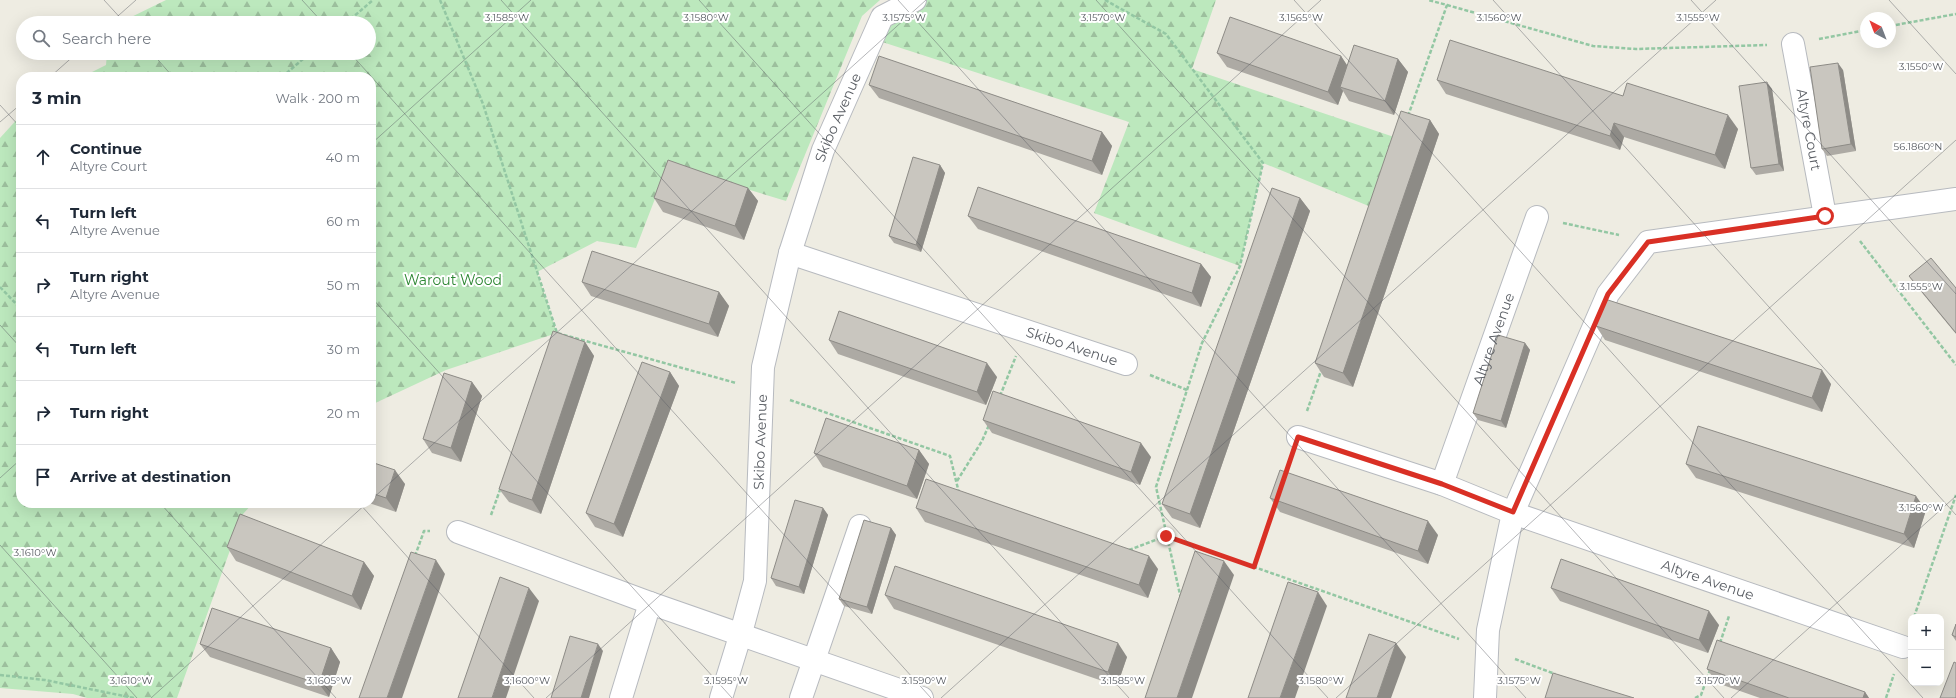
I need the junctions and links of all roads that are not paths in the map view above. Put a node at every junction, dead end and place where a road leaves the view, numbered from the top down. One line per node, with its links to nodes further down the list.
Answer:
1 (913, 1): 6 (street, Skibo Avenue)
2 (1793, 44): 4 (street, Altyre Court)
3 (1956, 199): 4 (street)
4 (1832, 215): 10 (street)
5 (1537, 217): 9 (street, Altyre Avenue)
6 (790, 253): 7 (street, Skibo Avenue); 14 (street, Skibo Avenue)
7 (1126, 364)
8 (1298, 437): 9 (street, Altyre Avenue)
9 (1442, 484): 10 (street, Altyre Avenue)
10 (1513, 512): 15 (street, Altyre Avenue); 21 (street)
11 (860, 526): 16 (street)
12 (458, 532): 13 (street)
13 (650, 603): 14 (street); 17 (street)
14 (741, 633): 16 (street); 18 (street, Skibo Avenue)
15 (1903, 647)
16 (814, 659): 19 (street); 20 (street)
17 (621, 698)
18 (721, 698)
19 (800, 698)
20 (922, 698)
21 (1485, 698)

